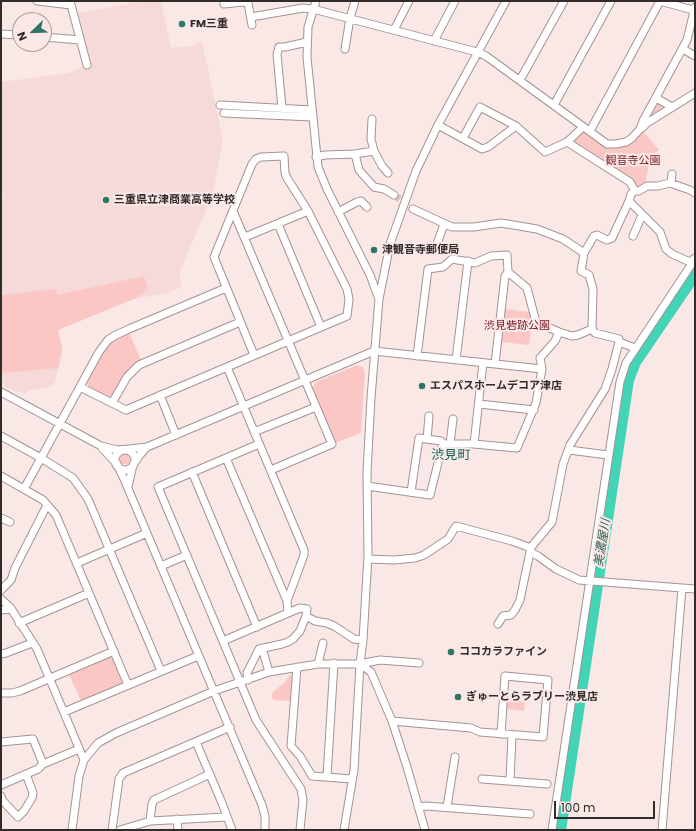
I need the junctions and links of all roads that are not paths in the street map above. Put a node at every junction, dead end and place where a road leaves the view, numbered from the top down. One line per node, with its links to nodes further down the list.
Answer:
1 (37, 1): 10 (street)
2 (316, 1): 12 (street)
3 (355, 1): 15 (street)
4 (409, 1): 17 (street)
5 (455, 1): 22 (street)
6 (506, 1): 26 (street)
7 (564, 1): 29 (street)
8 (610, 1): 33 (street)
9 (660, 1): 13 (street); 41 (street)
10 (70, 3): 21 (street)
11 (224, 4): 14 (street)
12 (313, 8): 14 (street); 15 (street); 23 (street)
13 (694, 9): 25 (street)
14 (251, 17): 16 (street)
15 (350, 18): 17 (street); 24 (street)
16 (252, 25)
17 (394, 30): 22 (street)
18 (1, 34): 19 (street)
19 (12, 35)
20 (52, 38): 21 (street)
21 (80, 40): 28 (street)
22 (434, 41): 26 (street)
23 (307, 42): 35 (street); 37 (street)
24 (345, 49)
25 (683, 49): 27 (street); 31 (street)
26 (477, 52): 29 (street); 39 (street)
27 (695, 56)
28 (87, 65)
29 (520, 80): 33 (street)
30 (695, 93): 34 (street)
31 (656, 98): 34 (street); 42 (street)
32 (220, 105): 35 (street)
33 (554, 105): 41 (street)
34 (672, 107): 42 (street)
35 (282, 108): 37 (street)
36 (224, 113): 37 (street)
37 (312, 113): 47 (street)
38 (372, 119): 45 (street)
39 (438, 125): 43 (street); 71 (street)
40 (516, 126): 43 (street); 43 (street); 44 (street)
41 (587, 129): 42 (street); 44 (street)
42 (640, 130)
43 (463, 138)
44 (567, 142): 51 (street)
45 (374, 151): 46 (street); 48 (street)
46 (355, 154): 47 (street); 53 (street)
47 (316, 157): 59 (street)
48 (388, 173)
49 (672, 174): 50 (street)
50 (671, 183): 51 (street); 52 (street)
51 (635, 191): 54 (street)
52 (695, 193)
53 (394, 195)
54 (629, 201): 60 (street); 66 (street)
55 (367, 207): 59 (street)
56 (413, 209): 62 (street)
57 (233, 211): 58 (street); 64 (street); 70 (street)
58 (308, 211): 61 (street); 73 (street)
59 (338, 212): 71 (street)
60 (642, 215): 63 (street); 68 (street)
61 (278, 224): 64 (street); 73 (street)
62 (444, 224): 65 (street); 66 (street)
63 (633, 236)
64 (244, 237): 76 (street)
65 (435, 250)
66 (584, 253): 74 (street)
67 (468, 261): 69 (street); 81 (street); 82 (street)
68 (693, 263): 78 (street)
69 (508, 272): 75 (street); 84 (street)
70 (226, 288): 72 (street); 88 (street)
71 (379, 300): 79 (street)
72 (240, 322): 80 (street); 91 (street)
73 (322, 327): 76 (street)
74 (592, 329): 75 (street); 77 (street)
75 (559, 332): 86 (street)
76 (288, 341): 80 (street); 87 (street)
77 (619, 342): 78 (street); 109 (street)
78 (636, 348): 110 (street)
79 (374, 351): 81 (street); 87 (street); 118 (street)
80 (254, 355): 85 (street)
81 (417, 356): 82 (street)
82 (456, 360): 83 (street)
83 (483, 363): 84 (street); 92 (street)
84 (495, 364): 86 (street)
85 (227, 367): 90 (street); 93 (street)
86 (542, 369): 95 (street)
87 (305, 380): 93 (street); 94 (street)
88 (80, 388): 91 (street); 98 (street)
89 (1, 392): 98 (street)
90 (160, 395): 91 (street); 100 (street)
91 (112, 403)
92 (479, 404): 95 (street); 105 (street)
93 (243, 405): 99 (street); 100 (street)
94 (316, 407): 99 (street); 115 (street)
95 (534, 410): 105 (street)
96 (430, 416): 102 (street)
97 (453, 419): 104 (street)
98 (59, 424): 106 (street); 111 (street)
99 (254, 432): 103 (street)
100 (176, 434): 107 (street)
101 (1, 436): 111 (street)
102 (427, 439): 104 (street); 121 (street)
103 (259, 444): 112 (street); 115 (street)
104 (447, 444): 105 (street); 121 (street)
105 (474, 444)
106 (101, 446): 108 (street); 113 (street)
107 (147, 447): 108 (street); 114 (street)
108 (124, 450): 113 (street); 114 (street)
109 (569, 450): 110 (street); 127 (street)
110 (608, 455): 132 (street)
111 (41, 458): 120 (street); 126 (street)
112 (226, 458): 116 (street); 138 (street)
113 (117, 464): 114 (street); 119 (street)
114 (133, 465): 119 (street)
115 (271, 470): 138 (street)
116 (192, 472): 128 (street); 145 (street)
117 (1, 476): 120 (street)
118 (367, 486): 121 (street); 129 (street)
119 (128, 487): 125 (street)
120 (24, 489): 122 (street)
121 (411, 492)
122 (48, 505): 130 (street); 135 (street)
123 (1, 518): 124 (street)
124 (10, 522)
125 (147, 533): 126 (street); 131 (street)
126 (110, 549): 130 (street); 159 (street)
127 (530, 550): 129 (street); 132 (street); 144 (street)
128 (187, 555): 131 (street); 147 (street)
129 (368, 559): 146 (street)
130 (77, 563): 136 (street)
131 (161, 566): 153 (street)
132 (590, 580): 133 (street); 201 (street)
133 (682, 588): 134 (street); 202 (street)
134 (695, 589)
135 (1, 590)
136 (89, 593): 143 (street); 151 (street)
137 (1, 599): 139 (street)
138 (287, 601): 141 (street)
139 (11, 609): 140 (street); 143 (street)
140 (1, 610)
141 (288, 613): 142 (street); 145 (street)
142 (306, 616): 146 (street); 150 (street)
143 (20, 623): 148 (street)
144 (498, 624)
145 (257, 626): 147 (street)
146 (363, 640): 157 (street)
147 (223, 641): 162 (street)
148 (32, 642): 152 (street); 161 (street)
149 (323, 643): 156 (street)
150 (262, 648): 160 (street); 162 (street)
151 (114, 651): 161 (street); 163 (street)
152 (1, 654)
153 (198, 656): 159 (street); 164 (street)
154 (334, 663): 156 (street); 157 (street); 179 (street)
155 (419, 663): 157 (street)
156 (318, 664): 158 (street)
157 (360, 664): 167 (street); 181 (street)
158 (297, 667): 160 (street); 179 (street)
159 (161, 671): 163 (street)
160 (270, 672): 162 (street)
161 (50, 678): 165 (street); 166 (street)
162 (244, 681): 164 (street); 198 (street)
163 (128, 685): 166 (street)
164 (214, 691): 168 (street); 175 (street)
165 (1, 693)
166 (64, 712): 173 (street)
167 (392, 721): 169 (street); 186 (street)
168 (230, 727): 172 (street); 197 (street)
169 (501, 734): 170 (street); 170 (street)
170 (512, 735): 182 (street)
171 (1, 742): 176 (street)
172 (196, 742): 178 (street); 193 (street)
173 (80, 749): 175 (street); 176 (street)
174 (455, 757): 187 (street)
175 (84, 760): 192 (street)
176 (43, 764): 177 (street)
177 (26, 774): 184 (street); 185 (street)
178 (210, 774): 189 (street); 191 (street)
179 (327, 777): 181 (street)
180 (482, 779): 182 (street)
181 (352, 780): 199 (street)
182 (510, 781): 183 (street)
183 (547, 784)
184 (1, 785)
185 (1, 796)
186 (418, 807): 187 (street); 200 (street)
187 (447, 807): 188 (street)
188 (530, 814)
189 (226, 817): 190 (street); 196 (street)
190 (177, 819): 191 (street); 195 (street)
191 (150, 821): 194 (street)
192 (72, 830)
193 (112, 830)
194 (120, 830)
195 (178, 830)
196 (232, 830)
197 (265, 830)
198 (300, 830)
199 (344, 830)
200 (425, 830)
201 (552, 830)
202 (662, 830)

